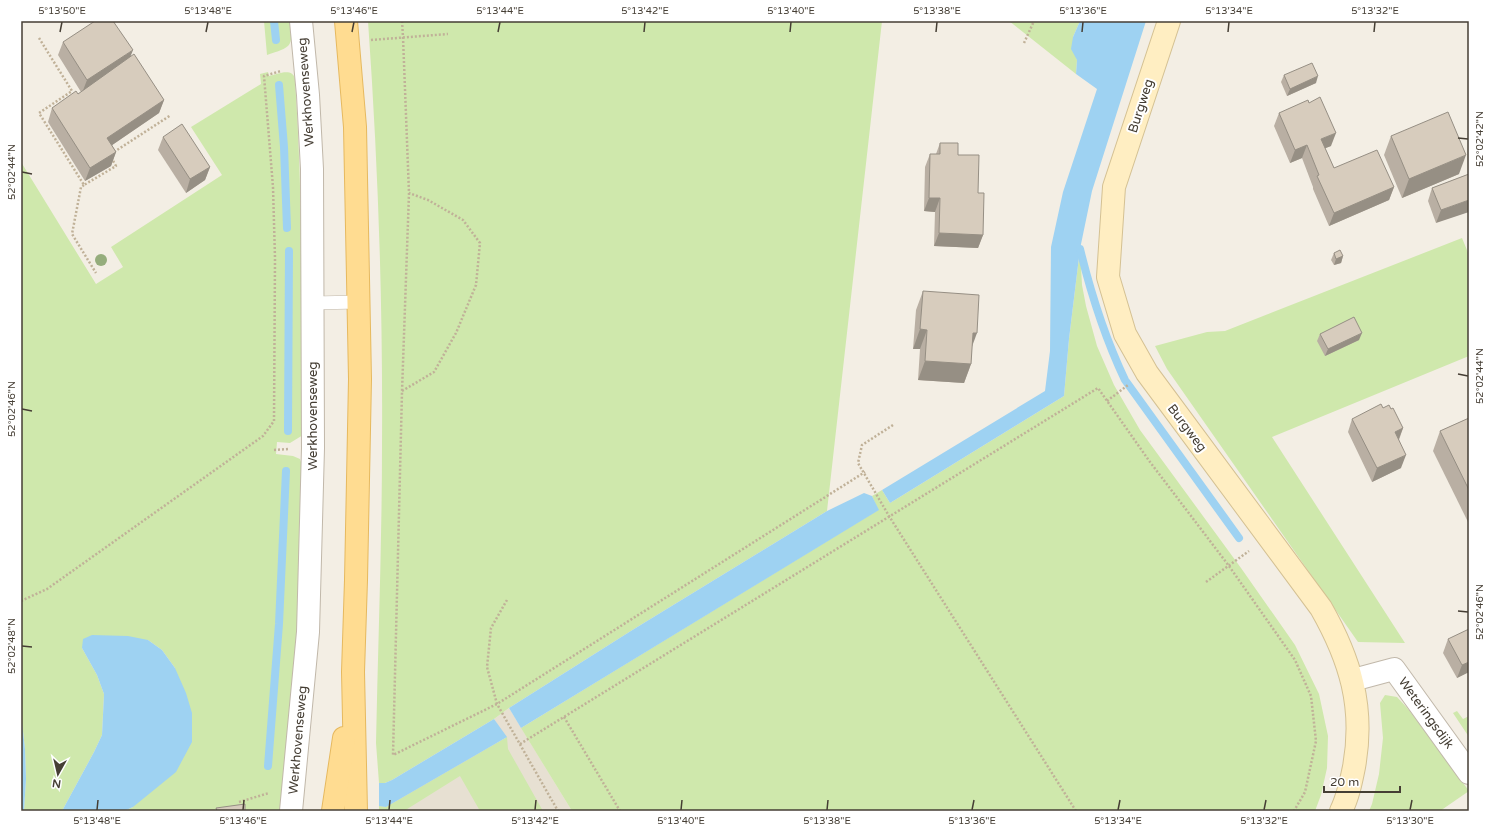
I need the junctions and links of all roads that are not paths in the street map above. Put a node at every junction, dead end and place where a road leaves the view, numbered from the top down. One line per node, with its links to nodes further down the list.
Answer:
1 (301, 21): 5 (street, Werkhovenseweg)
2 (346, 21): 4 (main road)
3 (1169, 21): 7 (main road, Burgweg)
4 (359, 302): 5 (lane); 6 (main road)
5 (314, 303): 9 (street, Werkhovenseweg)
6 (353, 672): 10 (main road); 11 (main road)
7 (1353, 680): 8 (street, Weteringsdijk); 12 (main road, Burgweg)
8 (1469, 773)
9 (292, 801)
10 (333, 811)
11 (356, 811)
12 (1341, 811)

